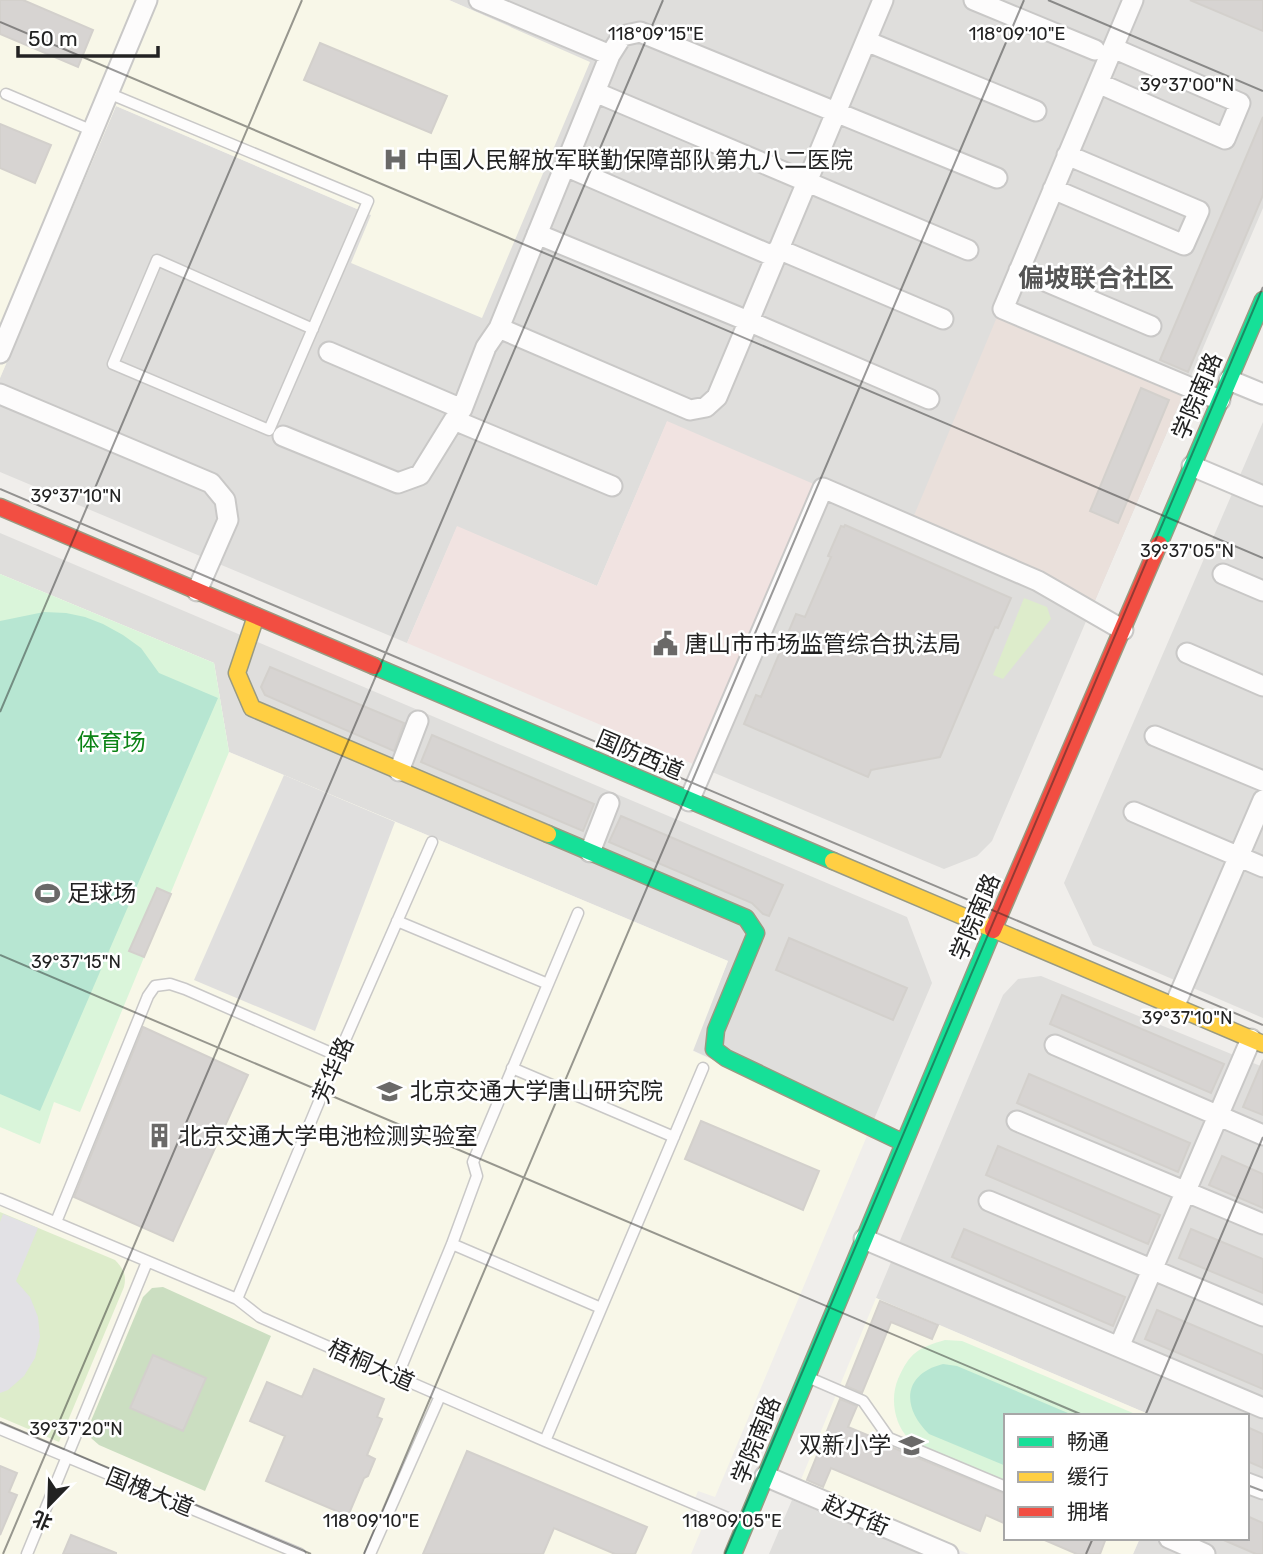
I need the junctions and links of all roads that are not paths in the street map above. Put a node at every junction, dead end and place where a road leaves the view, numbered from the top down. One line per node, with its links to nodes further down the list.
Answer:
1 (147, 0): 12 (street)
2 (479, 0): 6 (street)
3 (884, 0): 7 (street)
4 (975, 0): 8 (street)
5 (1133, 0): 8 (street)
6 (514, 7): 9 (street)
7 (866, 41): 14 (street); 15 (street)
8 (1104, 49): 10 (street); 10 (street)
9 (610, 55): 11 (street); 15 (street)
10 (1098, 83): 17 (street)
11 (595, 92): 18 (street); 20 (street)
12 (108, 93): 16 (street); 31 (lane)
13 (6, 94): 16 (lane)
14 (1036, 111)
15 (836, 112): 19 (street); 20 (street)
16 (93, 131): 33 (street)
17 (1067, 155): 21 (street); 21 (street)
18 (565, 166): 22 (street); 24 (street)
19 (997, 178)
20 (807, 181): 23 (street); 24 (street)
21 (1053, 190): 25 (street)
22 (537, 234): 28 (street); 30 (street)
23 (968, 250)
24 (777, 253): 27 (street); 28 (street)
25 (1019, 270): 29 (street); 38 (street)
26 (1263, 300): 34 (street, 学院南路)
27 (943, 319)
28 (748, 321): 30 (street); 37 (street)
29 (1151, 326)
30 (499, 328): 39 (street)
31 (313, 329): 31 (lane)
32 (329, 352): 39 (street)
33 (0, 353)
34 (1229, 380): 36 (street); 38 (street, 学院南路)
35 (0, 394): 47 (street)
36 (1263, 394)
37 (929, 399)
38 (1220, 400): 41 (street, 学院南路)
39 (458, 414): 40 (street); 42 (street)
40 (283, 436)
41 (1192, 466): 43 (street); 49 (street, 学院南路)
42 (612, 486)
43 (1263, 496)
44 (0, 507): 47 (street, 国防西道)
45 (1223, 573): 46 (street)
46 (1263, 590)
47 (197, 591): 48 (street, 国防西道)
48 (256, 616): 54 (street); 57 (street, 国防西道)
49 (1123, 630): 57 (street); 66 (street, 学院南路)
50 (1187, 653): 51 (street)
51 (1263, 686)
52 (418, 721): 54 (street)
53 (1155, 736): 55 (street)
54 (399, 771): 61 (street)
55 (1263, 781)
56 (1263, 800): 62 (street)
57 (689, 801): 66 (street, 国防西道)
58 (609, 803): 61 (street)
59 (1134, 812): 62 (street)
60 (432, 842): 65 (lane, 芳华路)
61 (590, 852): 78 (street)
62 (1239, 856): 63 (street); 68 (street)
63 (1263, 867)
64 (578, 913): 67 (lane)
65 (397, 921): 67 (lane); 71 (lane, 芳华路)
66 (994, 929): 68 (street, 国防西道); 78 (street, 学院南路)
67 (548, 984): 72 (lane)
68 (1174, 1007): 69 (street, 国防西道)
69 (1257, 1042): 74 (street)
70 (1055, 1045): 74 (street)
71 (338, 1056): 82 (lane); 88 (lane, 芳华路)
72 (512, 1068): 77 (lane); 85 (lane)
73 (703, 1068): 77 (lane)
74 (1218, 1116): 76 (street); 79 (street)
75 (1017, 1121): 79 (street)
76 (1263, 1135)
77 (674, 1137): 89 (lane)
78 (904, 1143): 84 (street, 学院南路)
79 (1186, 1191): 83 (street); 87 (street)
80 (0, 1199): 82 (lane, 梧桐大道)
81 (989, 1201): 87 (street)
82 (56, 1222): 86 (lane, 梧桐大道)
83 (1263, 1224)
84 (864, 1239): 91 (street); 93 (street, 学院南路)
85 (452, 1244): 89 (lane); 92 (lane)
86 (147, 1262): 88 (lane, 梧桐大道); 98 (lane)
87 (1152, 1269): 90 (street); 91 (street)
88 (237, 1299): 92 (lane, 梧桐大道)
89 (601, 1308): 97 (lane)
90 (1263, 1316)
91 (1119, 1347): 95 (street)
92 (397, 1377): 94 (lane, 梧桐大道)
93 (807, 1377): 99 (street, 学院南路); 100 (lane)
94 (440, 1396): 97 (lane, 梧桐大道); 105 (lane)
95 (1263, 1408)
96 (0, 1429): 98 (lane, 国槐大道)
97 (545, 1441): 101 (lane, 梧桐大道)
98 (66, 1458): 103 (lane); 104 (lane, 国槐大道)
99 (765, 1476): 101 (street, 学院南路); 107 (street, 赵开街)
100 (1004, 1486)
101 (745, 1526): 106 (street, 学院南路)
102 (1173, 1540): 108 (street)
103 (27, 1554)
104 (300, 1554)
105 (370, 1554)
106 (733, 1554)
107 (948, 1554)
108 (1205, 1554)

